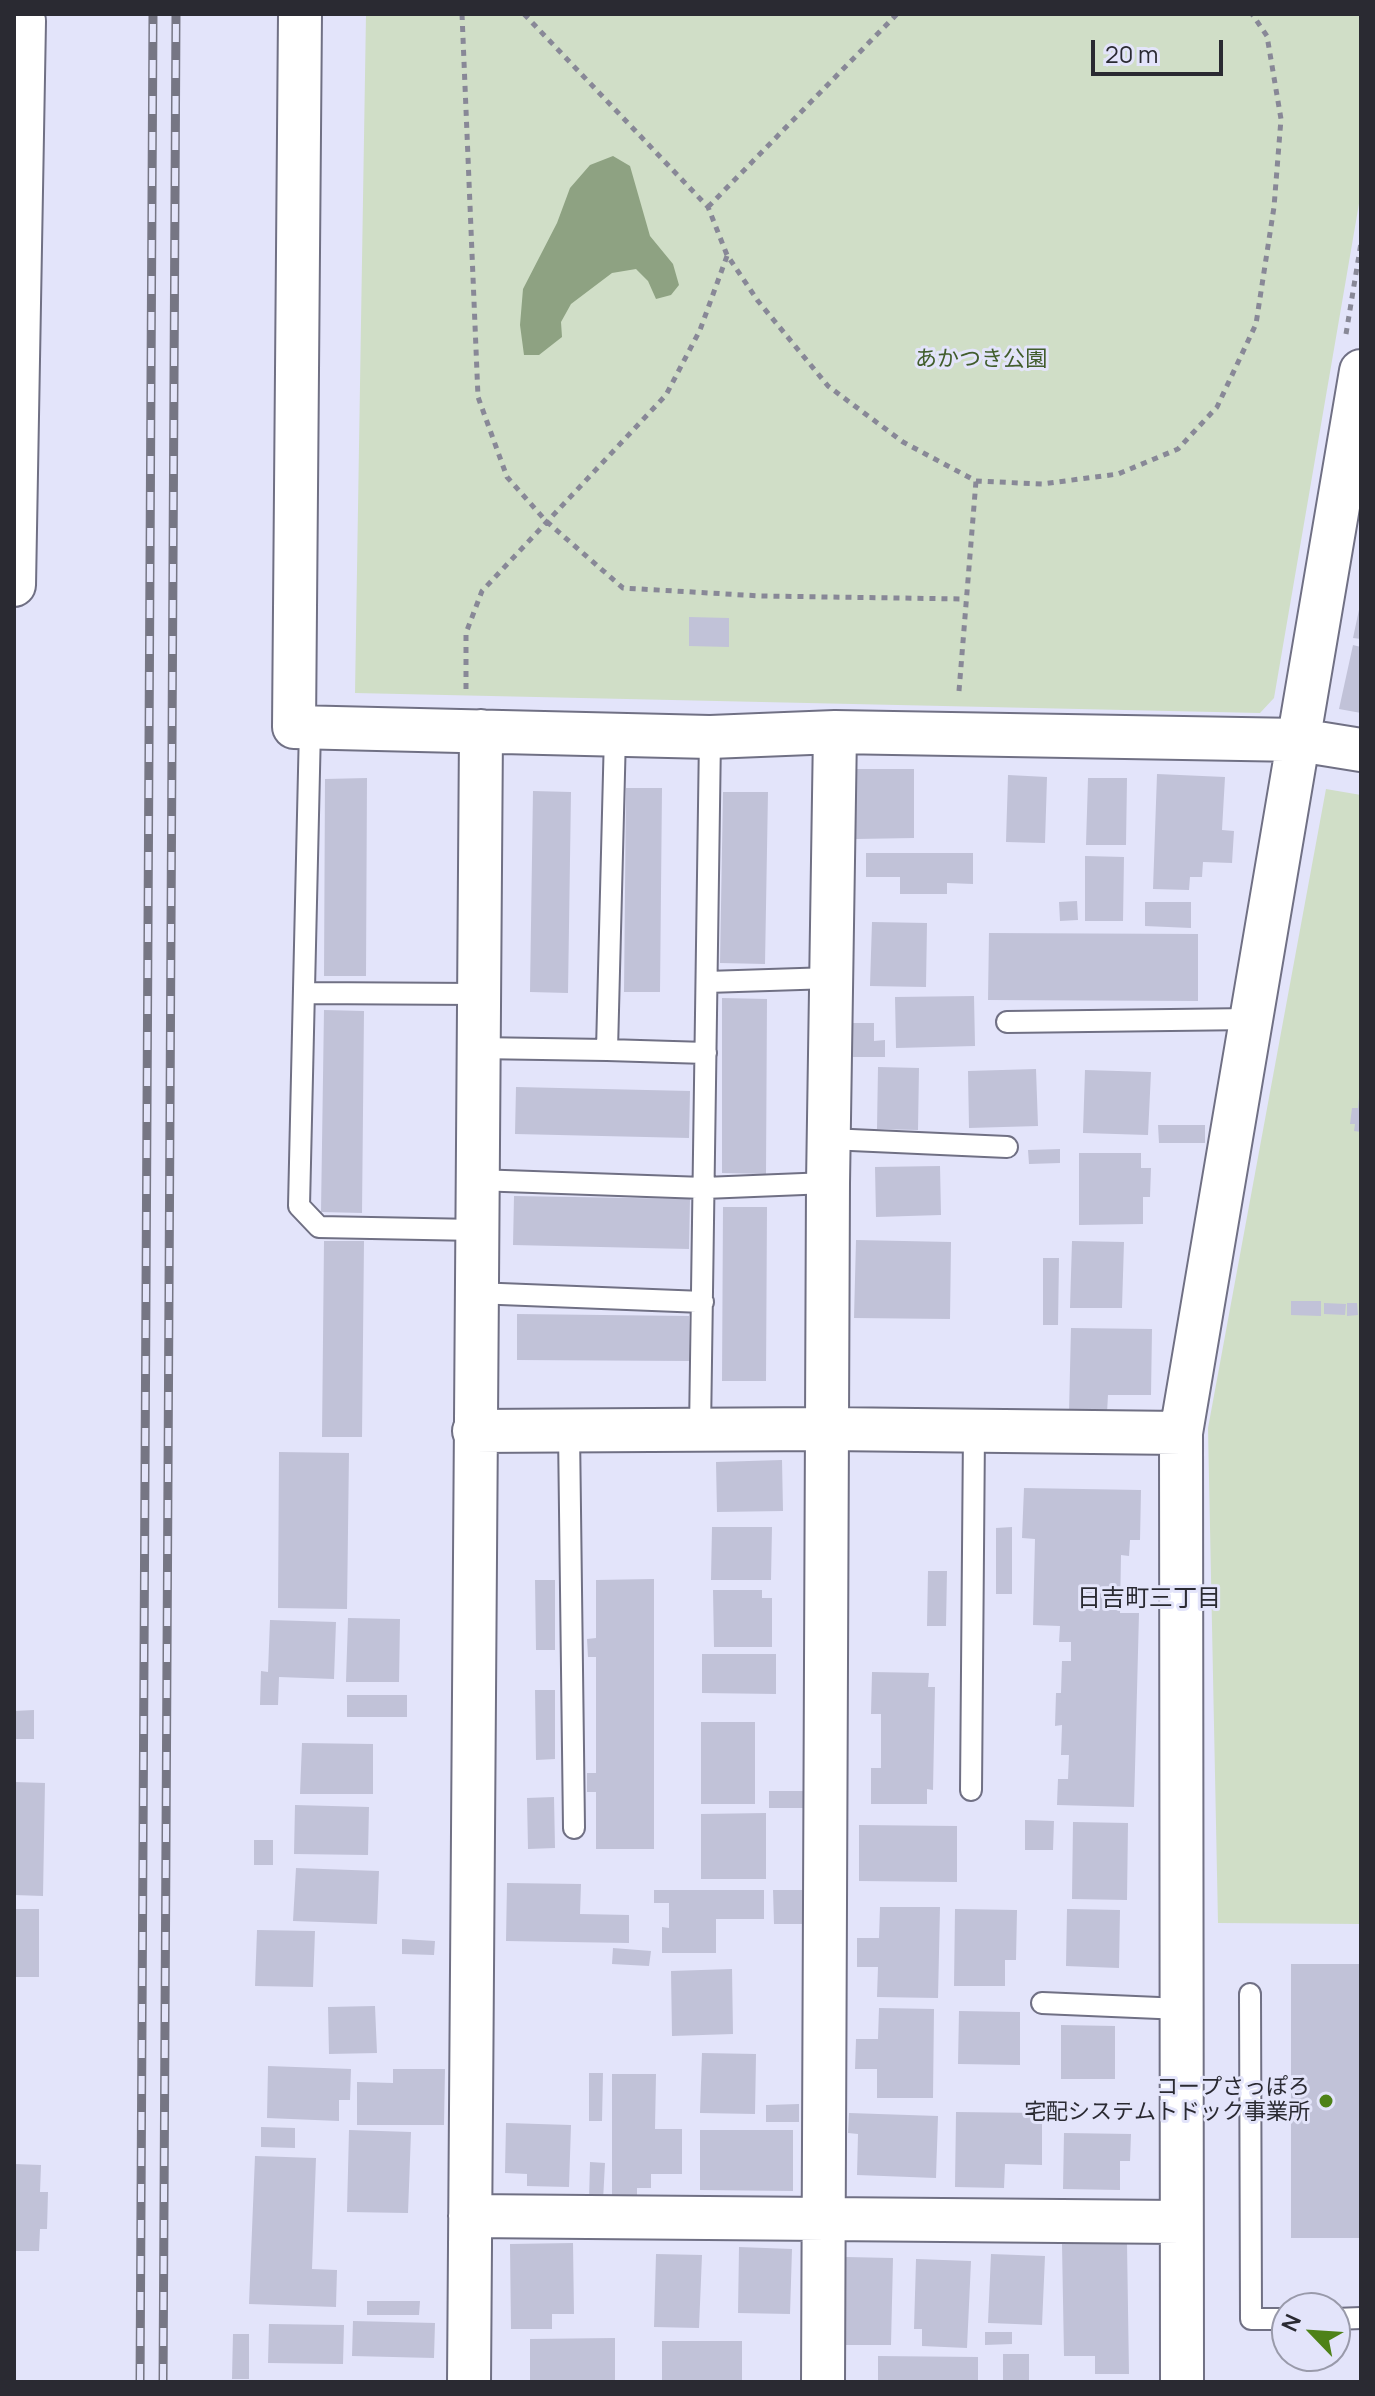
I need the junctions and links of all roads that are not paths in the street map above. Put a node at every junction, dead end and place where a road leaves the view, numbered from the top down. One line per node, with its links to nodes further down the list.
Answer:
1 (300, 14): 6 (street)
2 (14, 18): 4 (street)
3 (1352, 361): 10 (street)
4 (14, 585)
5 (474, 712): 6 (street); 8 (street); 15 (street)
6 (310, 728): 14 (lane)
7 (835, 732): 9 (street); 10 (street); 12 (street)
8 (615, 734): 9 (street); 19 (lane)
9 (710, 737): 13 (lane)
10 (1299, 740): 11 (street); 16 (street)
11 (1361, 750)
12 (831, 978): 13 (lane); 21 (street)
13 (707, 982): 20 (lane)
14 (304, 993): 15 (lane); 26 (lane)
15 (478, 994): 18 (street)
16 (1252, 1019): 17 (lane); 34 (street)
17 (1007, 1022)
18 (477, 1048): 19 (lane); 23 (street)
19 (607, 1050): 20 (lane)
20 (706, 1053): 25 (lane)
21 (829, 1139): 22 (lane); 24 (street)
22 (1007, 1147)
23 (476, 1180): 25 (lane); 26 (street)
24 (828, 1183): 25 (lane); 29 (street)
25 (704, 1188): 28 (lane)
26 (476, 1230): 27 (street)
27 (475, 1293): 28 (lane); 31 (street)
28 (703, 1302): 30 (lane)
29 (828, 1429): 30 (street); 33 (street); 41 (street)
30 (700, 1430): 32 (street)
31 (474, 1431): 32 (street); 40 (street)
32 (569, 1431): 36 (lane)
33 (974, 1431): 34 (street); 35 (lane)
34 (1181, 1433): 39 (street)
35 (971, 1790)
36 (574, 1828)
37 (1250, 1994): 43 (lane)
38 (1042, 2003): 39 (lane)
39 (1182, 2009): 42 (street)
40 (470, 2216): 41 (street); 44 (street)
41 (825, 2219): 42 (street); 45 (street)
42 (1180, 2222): 46 (street)
43 (1271, 2319)
44 (469, 2382)
45 (823, 2382)
46 (1182, 2382)

